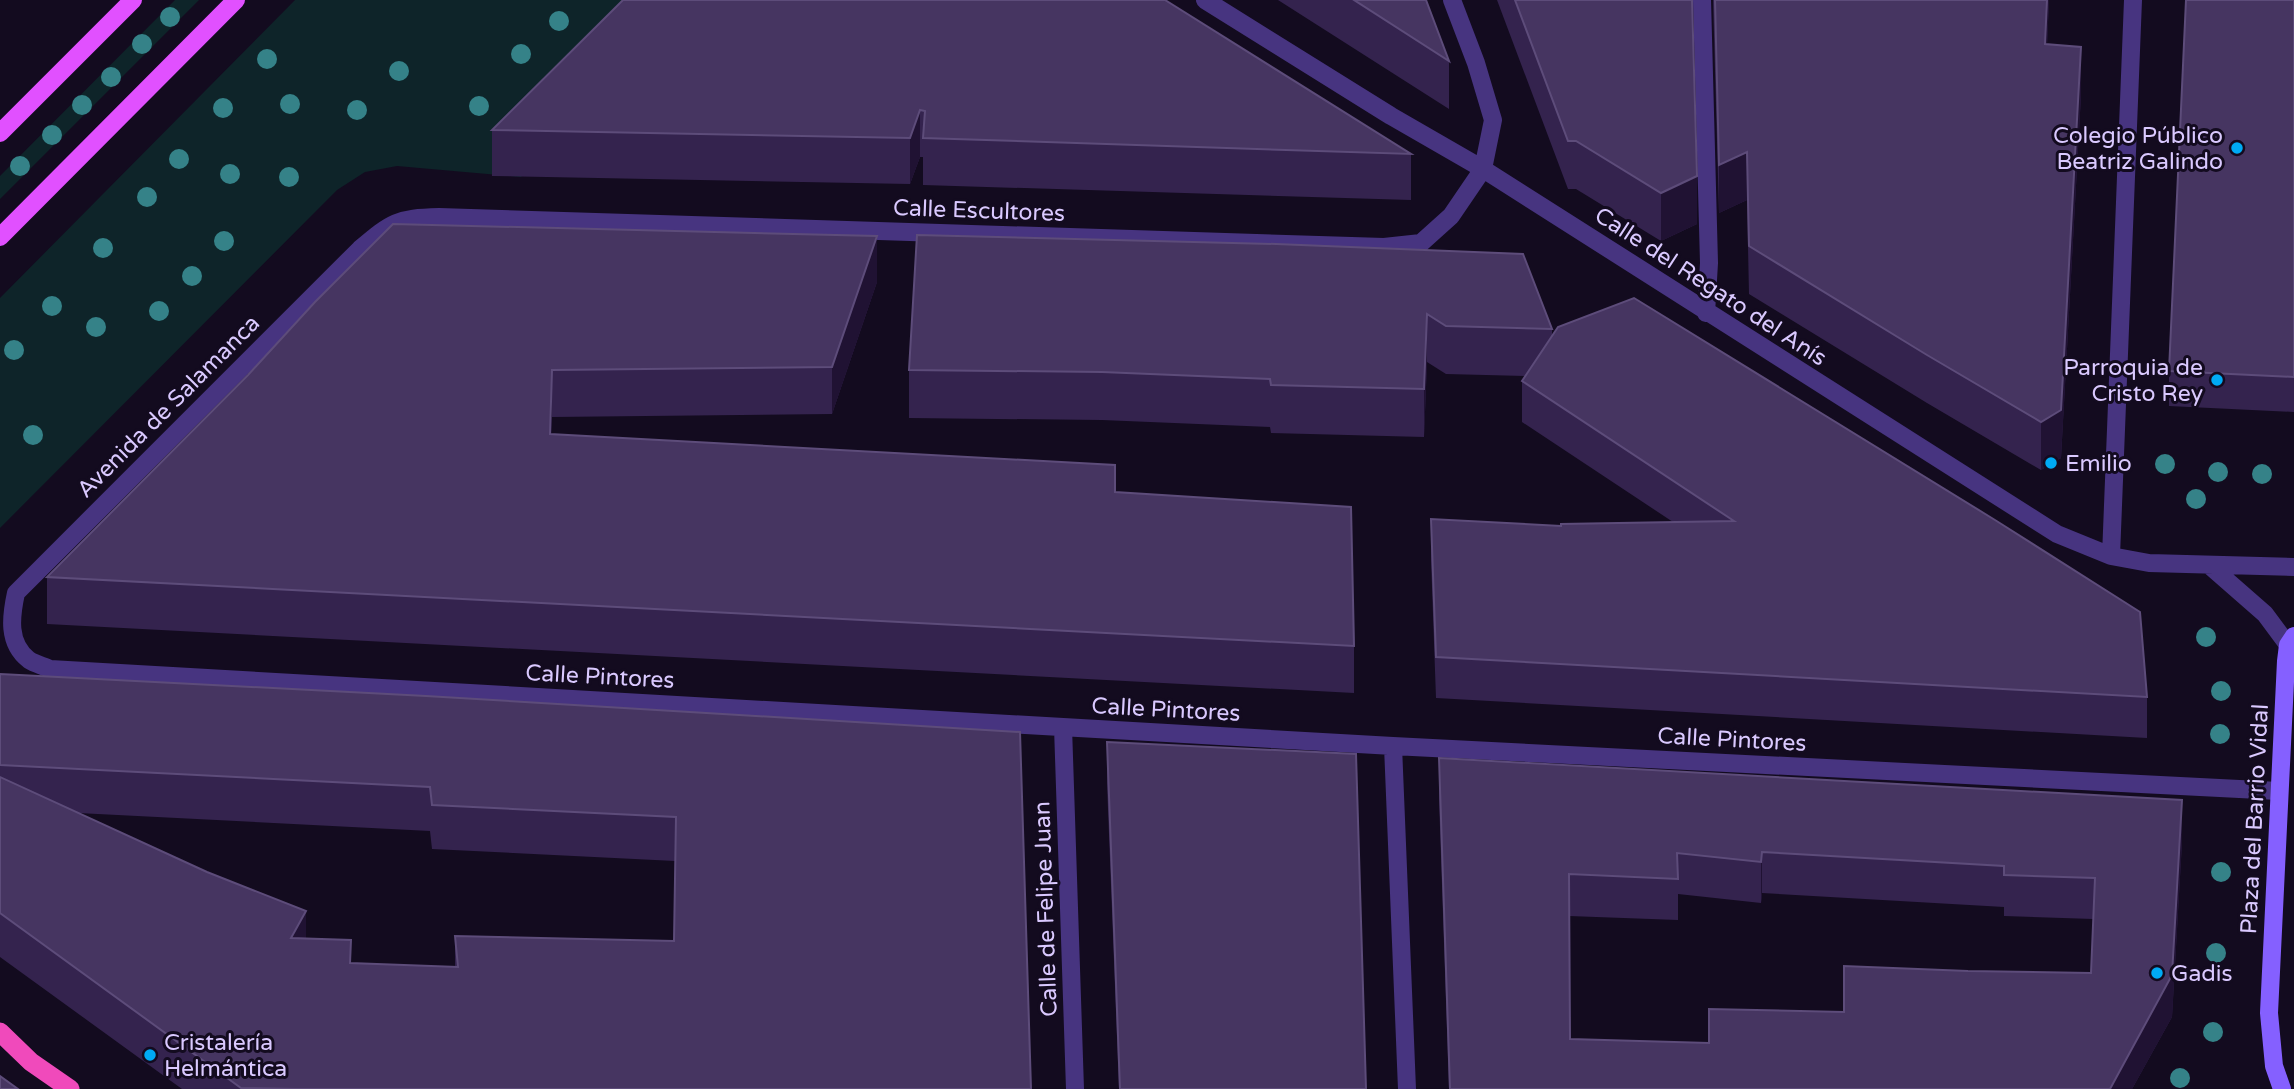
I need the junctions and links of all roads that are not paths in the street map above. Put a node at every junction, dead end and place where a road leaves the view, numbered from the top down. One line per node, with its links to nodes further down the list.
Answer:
1 (133, 0): 7 (main road)
2 (236, 0): 10 (main road)
3 (1205, 0): 8 (street, Calle del Regato del Anís)
4 (1452, 0): 8 (street)
5 (1702, 0): 11 (street)
6 (2133, 0): 12 (street)
7 (0, 133)
8 (1483, 169): 9 (street, Calle Escultores); 11 (street, Calle del Regato del Anís)
9 (439, 217): 16 (street, Avenida de Salamanca)
10 (0, 237)
11 (1706, 313): 12 (street, Calle del Regato del Anís)
12 (2111, 556): 13 (street, Calle del Regato del Anís)
13 (2209, 565): 14 (street, Calle del Regato del Anís); 15 (street)
14 (2294, 567)
15 (2291, 640): 19 (main road, Plaza del Barrio Vidal)
16 (50, 669): 17 (street, Calle Pintores)
17 (1063, 727): 18 (street, Calle Pintores); 24 (street, Calle de Felipe Juan)
18 (1393, 746): 19 (street, Calle Pintores); 25 (street)
19 (2279, 791): 26 (main road, Plaza del Barrio Vidal)
20 (0, 1032): 22 (highway)
21 (0, 1046): 22 (highway)
22 (31, 1062): 23 (highway)
23 (70, 1089)
24 (1076, 1089)
25 (1407, 1089)
26 (2282, 1089)

